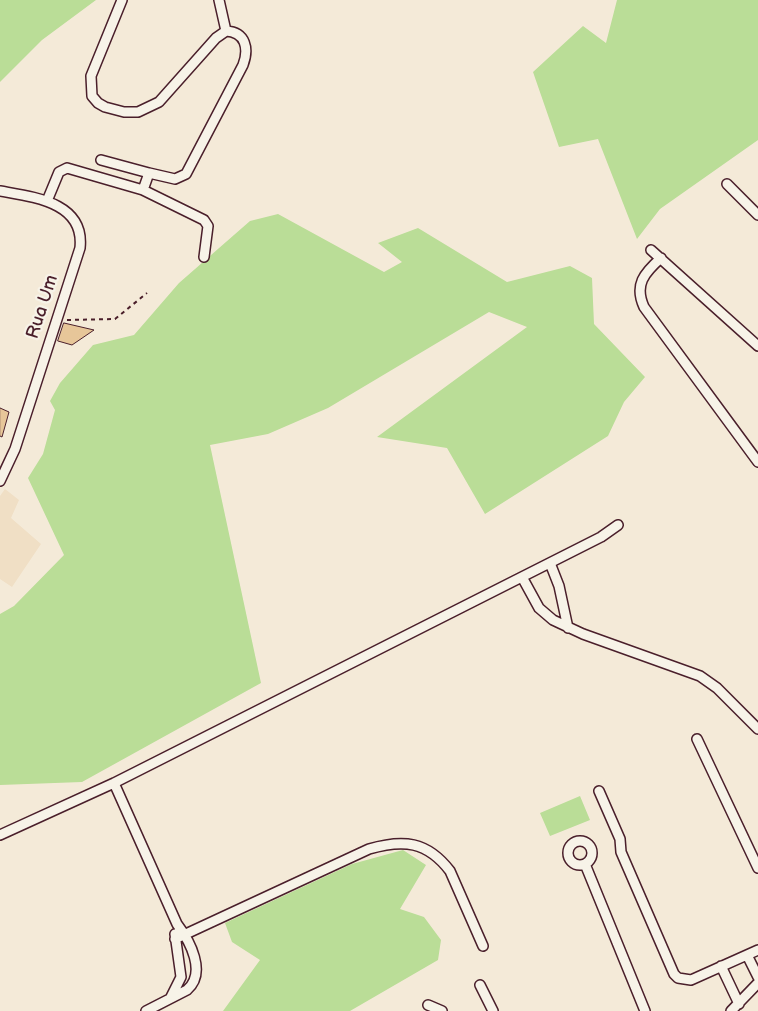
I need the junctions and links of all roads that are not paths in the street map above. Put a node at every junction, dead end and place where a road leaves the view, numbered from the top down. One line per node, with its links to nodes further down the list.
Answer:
1 (122, 0): 3 (street)
2 (219, 0): 3 (street)
3 (226, 32): 5 (street)
4 (102, 160): 5 (street)
5 (149, 173): 7 (street)
6 (727, 184): 10 (street)
7 (143, 190): 9 (street); 12 (street)
8 (0, 192): 9 (street, Rua Um)
9 (47, 201): 16 (street, Rua Um)
10 (758, 215)
11 (651, 250): 13 (street)
12 (204, 257)
13 (660, 258): 14 (street); 15 (street)
14 (758, 346)
15 (758, 462)
16 (0, 480)
17 (618, 526): 18 (street)
18 (550, 563): 19 (street); 20 (street)
19 (522, 578): 20 (street); 23 (street)
20 (568, 628): 21 (street)
21 (758, 729)
22 (697, 739): 27 (street)
23 (114, 782): 25 (street); 28 (street)
24 (599, 791): 34 (street)
25 (0, 835)
26 (585, 864): 44 (street)
27 (758, 868)
28 (176, 924): 29 (street); 30 (street)
29 (185, 934): 30 (street); 31 (street); 38 (street)
30 (175, 939): 38 (street)
31 (483, 946)
32 (758, 950): 33 (street)
33 (747, 955): 34 (street); 35 (street)
34 (720, 966): 39 (street)
35 (758, 977)
36 (480, 985): 43 (street)
37 (756, 989): 39 (street)
38 (171, 998): 41 (street)
39 (738, 1004): 45 (street)
40 (428, 1005): 42 (street)
41 (146, 1011)
42 (442, 1011)
43 (492, 1011)
44 (645, 1011)
45 (731, 1011)

